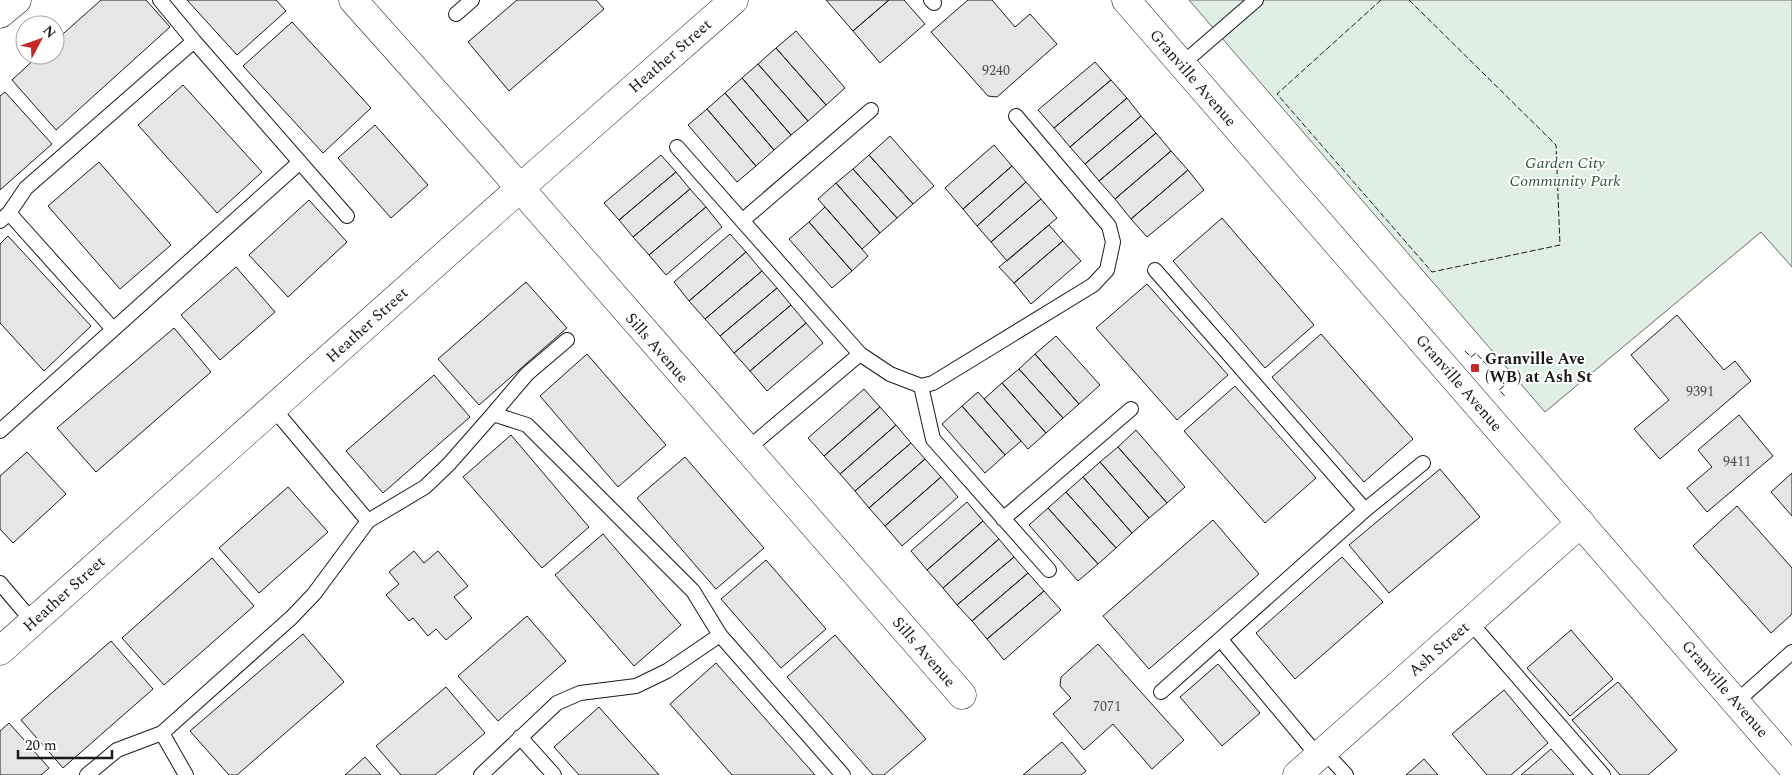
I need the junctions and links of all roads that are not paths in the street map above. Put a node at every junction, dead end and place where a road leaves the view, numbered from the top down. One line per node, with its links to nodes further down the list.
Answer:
1 (17, 0): 8 (street)
2 (160, 0): 10 (lane)
3 (352, 0): 16 (street, Sills Avenue)
4 (472, 0): 9 (lane)
5 (734, 0): 16 (street, Heather Street)
6 (1126, 0): 11 (street, Granville Avenue)
7 (1256, 0): 11 (lane)
8 (0, 14)
9 (456, 14)
10 (194, 42): 15 (lane); 18 (lane)
11 (1182, 64): 34 (street, Granville Avenue)
12 (871, 110): 19 (lane)
13 (1016, 116): 24 (lane)
14 (677, 147): 19 (lane)
15 (300, 162): 17 (lane); 21 (lane)
16 (520, 189): 25 (street, Heather Street); 29 (street, Sills Avenue)
17 (347, 216)
18 (4, 217): 21 (lane)
19 (743, 220): 23 (lane)
20 (1155, 270): 31 (lane)
21 (113, 330): 28 (lane)
22 (567, 340): 27 (lane)
23 (860, 354): 24 (lane); 29 (lane)
24 (921, 386): 32 (lane)
25 (273, 408): 33 (lane); 37 (street, Heather Street)
26 (1131, 409): 32 (lane)
27 (493, 414): 33 (lane); 39 (lane)
28 (0, 431)
29 (746, 450): 44 (street, Sills Avenue)
30 (1423, 463): 31 (lane)
31 (1365, 510): 40 (lane)
32 (1003, 519): 35 (lane)
33 (368, 521): 46 (lane)
34 (1581, 523): 38 (street, Ash Street); 45 (street, Granville Avenue)
35 (1049, 570)
36 (0, 583): 37 (lane)
37 (34, 622): 41 (street, Heather Street)
38 (1470, 622): 48 (street, Ash Street); 57 (lane)
39 (720, 635): 47 (lane); 54 (lane)
40 (1221, 640): 43 (lane); 48 (lane)
41 (0, 651)
42 (1792, 652): 45 (lane)
43 (1161, 692)
44 (962, 696)
45 (1736, 702): 49 (street, Granville Avenue)
46 (162, 734): 50 (lane); 51 (lane)
47 (520, 737): 52 (lane); 53 (lane)
48 (1321, 753): 55 (street, Ash Street); 56 (lane)
49 (1792, 766)
50 (87, 775)
51 (186, 775)
52 (481, 775)
53 (554, 775)
54 (844, 775)
55 (1297, 775)
56 (1346, 775)
57 (1604, 775)

